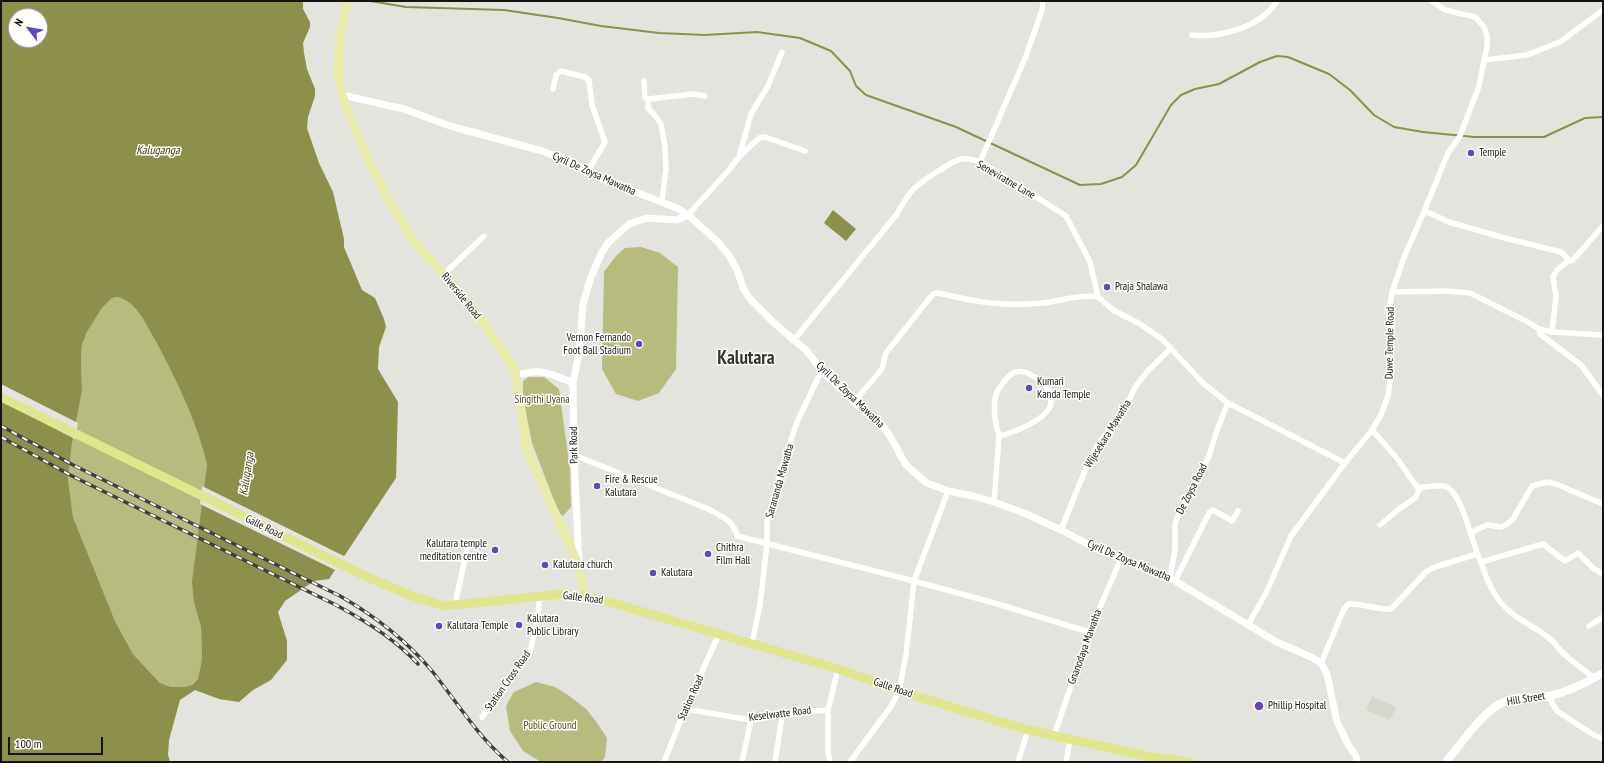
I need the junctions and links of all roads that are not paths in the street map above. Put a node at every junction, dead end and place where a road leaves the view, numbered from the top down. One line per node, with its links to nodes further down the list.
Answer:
1 (1043, 1): 16 (street)
2 (1276, 1): 6 (street)
3 (1432, 1): 8 (street, Duwe Temple Road)
4 (346, 4): 11 (main road, Riverside Road)
5 (1603, 10): 8 (street)
6 (1192, 35)
7 (782, 52): 15 (street)
8 (1485, 60): 19 (street, Duwe Temple Road)
9 (644, 81): 13 (street)
10 (553, 89): 17 (street)
11 (342, 95): 17 (street, Cyril De Zoysa Mawatha); 24 (main road, Riverside Road)
12 (705, 96): 13 (street)
13 (648, 99): 18 (street)
14 (805, 151): 15 (street)
15 (739, 157): 20 (street)
16 (980, 162): 26 (street, Seneviratne Lane); 30 (street, Seneviratne Lane)
17 (588, 171): 18 (street, Cyril De Zoysa Mawatha)
18 (662, 202): 20 (street, Cyril De Zoysa Mawatha)
19 (1425, 211): 23 (street); 25 (street, Duwe Temple Road)
20 (688, 215): 30 (street, Cyril De Zoysa Mawatha); 34 (street, Park Road)
21 (1603, 226): 23 (street)
22 (484, 236): 24 (street)
23 (1569, 260): 28 (street)
24 (444, 274): 33 (main road, Riverside Road)
25 (1392, 292): 27 (street); 39 (street, Duwe Temple Road)
26 (1098, 297): 31 (street); 37 (street)
27 (1539, 328): 28 (street); 35 (street)
28 (1552, 332): 29 (street)
29 (1603, 335)
30 (793, 341): 32 (street, Cyril De Zoysa Mawatha)
31 (1171, 348): 38 (street); 49 (street, Wijesekara Mawatha)
32 (823, 372): 37 (street, Cyril De Zoysa Mawatha); 51 (street, Sarananda Mawatha)
33 (516, 376): 34 (street); 56 (main road, Riverside Road)
34 (573, 383): 41 (street, Park Road)
35 (1603, 395)
36 (1, 397): 62 (highway, Galle Road)
37 (854, 402): 44 (street, Cyril De Zoysa Mawatha)
38 (1228, 403): 42 (street); 58 (street, De Zoysa Road)
39 (1372, 430): 42 (street, Duwe Temple Road); 43 (street)
40 (999, 436): 40 (street); 45 (street)
41 (574, 455): 51 (street); 56 (street, Park Road)
42 (1345, 463): 64 (street, Duwe Temple Road)
43 (1420, 488): 48 (street); 50 (street)
44 (948, 491): 45 (street, Cyril De Zoysa Mawatha); 59 (street)
45 (994, 502): 49 (street, Cyril De Zoysa Mawatha)
46 (1603, 504): 50 (street)
47 (1238, 511): 58 (street)
48 (1380, 525)
49 (1061, 530): 54 (street, Cyril De Zoysa Mawatha)
50 (1470, 533): 53 (street)
51 (767, 544): 59 (street); 68 (street, Sarananda Mawatha)
52 (467, 549): 62 (street)
53 (1477, 554): 55 (street); 69 (street)
54 (1121, 559): 58 (street, Cyril De Zoysa Mawatha); 66 (street, Gnanodaya Mawatha)
55 (1481, 562): 57 (street); 72 (street)
56 (580, 568): 61 (main road, Riverside Road)
57 (1603, 574)
58 (1172, 579): 64 (street, Cyril De Zoysa Mawatha)
59 (914, 581): 66 (street); 73 (street)
60 (540, 596): 61 (highway, Galle Road); 62 (highway, Galle Road); 78 (street, Station Cross Road)
61 (584, 596): 67 (highway, Galle Road)
62 (454, 605)
63 (1603, 617): 65 (street)
64 (1248, 625): 69 (street, Cyril De Zoysa Mawatha)
65 (1589, 626)
66 (1089, 632): 81 (street, Gnanodaya Mawatha)
67 (719, 634): 68 (highway, Galle Road); 75 (street, Station Road)
68 (752, 643): 70 (highway, Galle Road)
69 (1321, 664): 84 (street)
70 (838, 669): 73 (highway, Galle Road); 76 (street)
71 (1603, 673): 72 (main road, Hill Street)
72 (1594, 678): 74 (main road, Hill Street)
73 (899, 691): 80 (highway, Galle Road); 89 (street)
74 (1548, 696): 83 (street); 94 (main road, Hill Street)
75 (685, 709): 79 (street, Keselwatte Road); 85 (street, Station Road)
76 (828, 710): 77 (street, Keselwatte Road); 88 (street)
77 (782, 716): 79 (street, Keselwatte Road); 87 (street)
78 (482, 717)
79 (752, 720): 86 (street)
80 (1028, 730): 81 (highway, Galle Road); 90 (street)
81 (1054, 736): 82 (highway, Galle Road)
82 (1070, 739): 91 (street); 92 (highway, Galle Road)
83 (1603, 739)
84 (1356, 759): 93 (street)
85 (664, 762)
86 (742, 762)
87 (775, 762)
88 (830, 762)
89 (850, 762)
90 (1018, 762)
91 (1066, 762)
92 (1189, 762)
93 (1362, 762)
94 (1446, 762)

